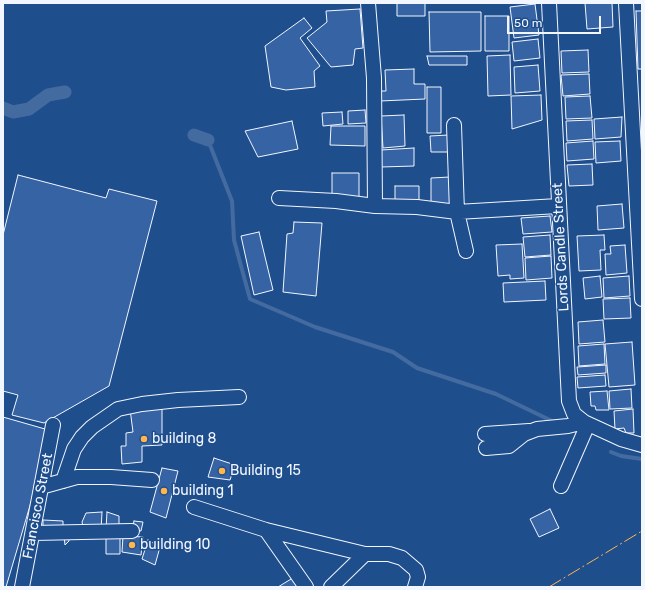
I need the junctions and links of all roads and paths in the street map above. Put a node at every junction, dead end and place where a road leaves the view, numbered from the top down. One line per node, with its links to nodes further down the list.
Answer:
1 (368, 3): 7 (street)
2 (549, 3): 8 (street, Lords Candle Street)
3 (626, 3): 4 (street)
4 (636, 106): 11 (street)
5 (454, 125): 9 (street)
6 (280, 198): 7 (street)
7 (375, 206): 9 (street)
8 (558, 206): 9 (street); 13 (street, Lords Candle Street)
9 (457, 212): 10 (street)
10 (466, 252)
11 (642, 299)
12 (239, 397): 20 (street)
13 (586, 423): 15 (street); 17 (street, Lords Candle Street); 21 (street)
14 (53, 425): 22 (street, Francisco Street)
15 (531, 431): 16 (street); 18 (street)
16 (485, 434)
17 (642, 446)
18 (486, 448)
19 (152, 480): 20 (street)
20 (63, 481): 22 (street)
21 (561, 486)
22 (41, 487): 26 (street, Francisco Street)
23 (194, 507): 24 (street)
24 (266, 530): 27 (street); 29 (street)
25 (132, 531): 26 (street)
26 (32, 533): 28 (street, Francisco Street)
27 (365, 554): 30 (street); 31 (street)
28 (22, 587)
29 (306, 587)
30 (331, 587)
31 (415, 587)

